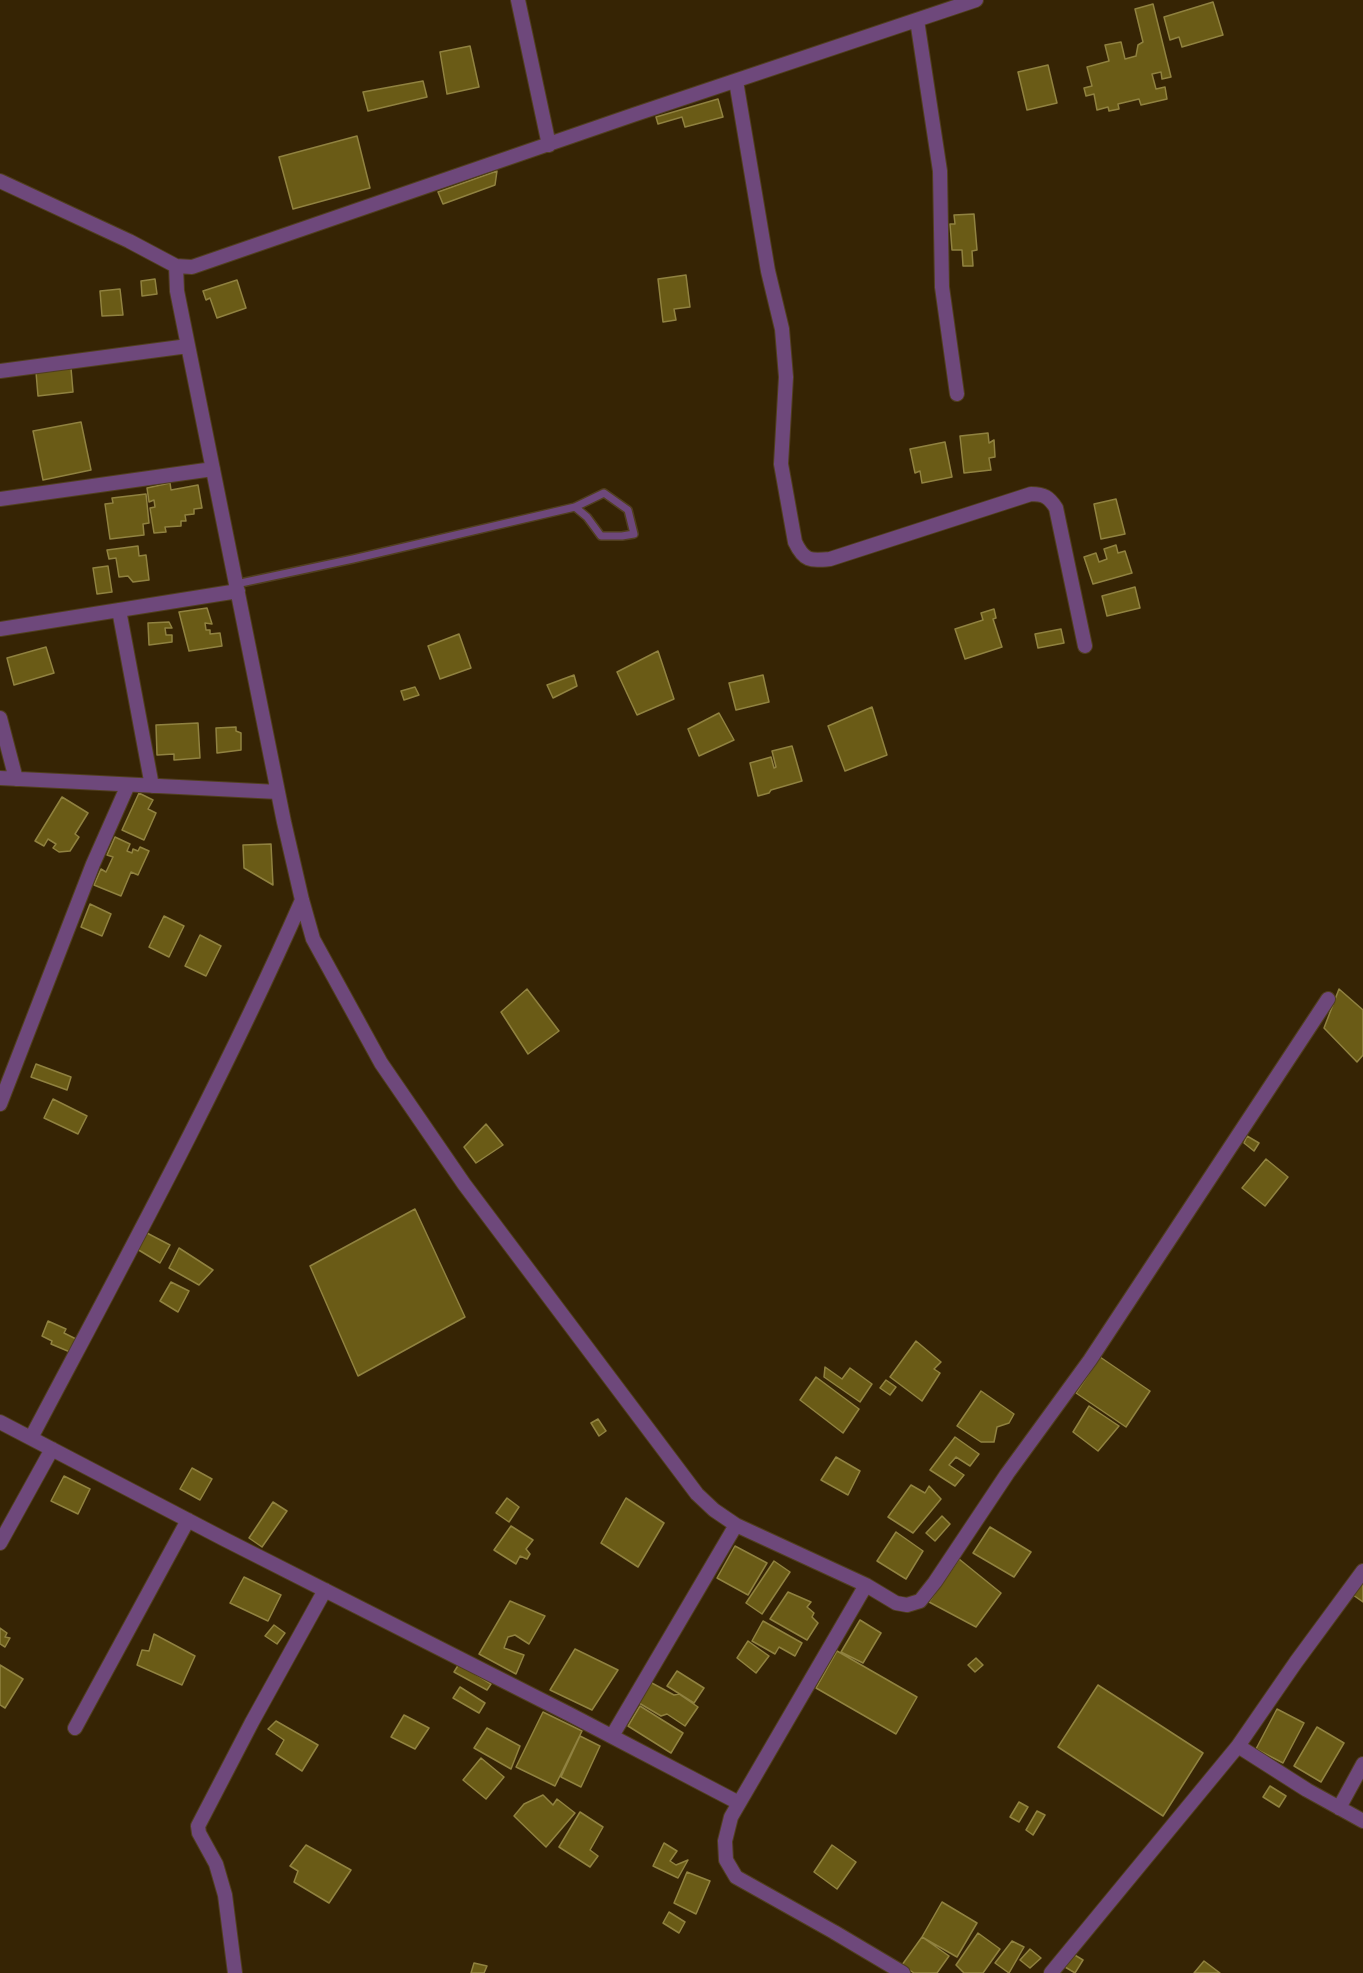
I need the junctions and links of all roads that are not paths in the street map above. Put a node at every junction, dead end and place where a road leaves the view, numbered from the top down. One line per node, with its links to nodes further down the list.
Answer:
1 (518, 0): 5 (street)
2 (976, 0): 3 (street)
3 (917, 20): 4 (street); 10 (street)
4 (736, 81): 5 (street); 17 (street)
5 (549, 145): 7 (street)
6 (0, 181): 7 (street)
7 (176, 266): 8 (street)
8 (188, 346): 9 (street); 11 (street)
9 (0, 371)
10 (957, 394)
11 (213, 469): 12 (street); 14 (street)
12 (0, 499)
13 (575, 507): 13 (lane); 14 (lane)
14 (237, 587): 15 (street); 23 (street)
15 (119, 610): 16 (street); 22 (street)
16 (0, 629)
17 (1085, 646)
18 (0, 718): 20 (street)
19 (0, 778): 20 (street)
20 (16, 779): 21 (street)
21 (128, 785): 22 (street); 26 (street)
22 (152, 786): 23 (street)
23 (278, 792): 24 (street)
24 (302, 900): 28 (street); 31 (street)
25 (1328, 999): 34 (street)
26 (0, 1104)
27 (0, 1422): 28 (street)
28 (32, 1438): 29 (street)
29 (52, 1449): 30 (street); 32 (street)
30 (188, 1520): 35 (street); 36 (street)
31 (736, 1525): 34 (street); 37 (street)
32 (0, 1543)
33 (1363, 1571): 38 (street)
34 (866, 1585): 40 (street)
35 (325, 1590): 37 (street); 43 (street)
36 (75, 1728)
37 (612, 1736): 40 (street)
38 (1238, 1746): 41 (street); 45 (street)
39 (1363, 1764): 41 (street)
40 (739, 1803): 44 (street)
41 (1339, 1808): 42 (street)
42 (1363, 1821)
43 (235, 1973)
44 (903, 1973)
45 (1051, 1973)

